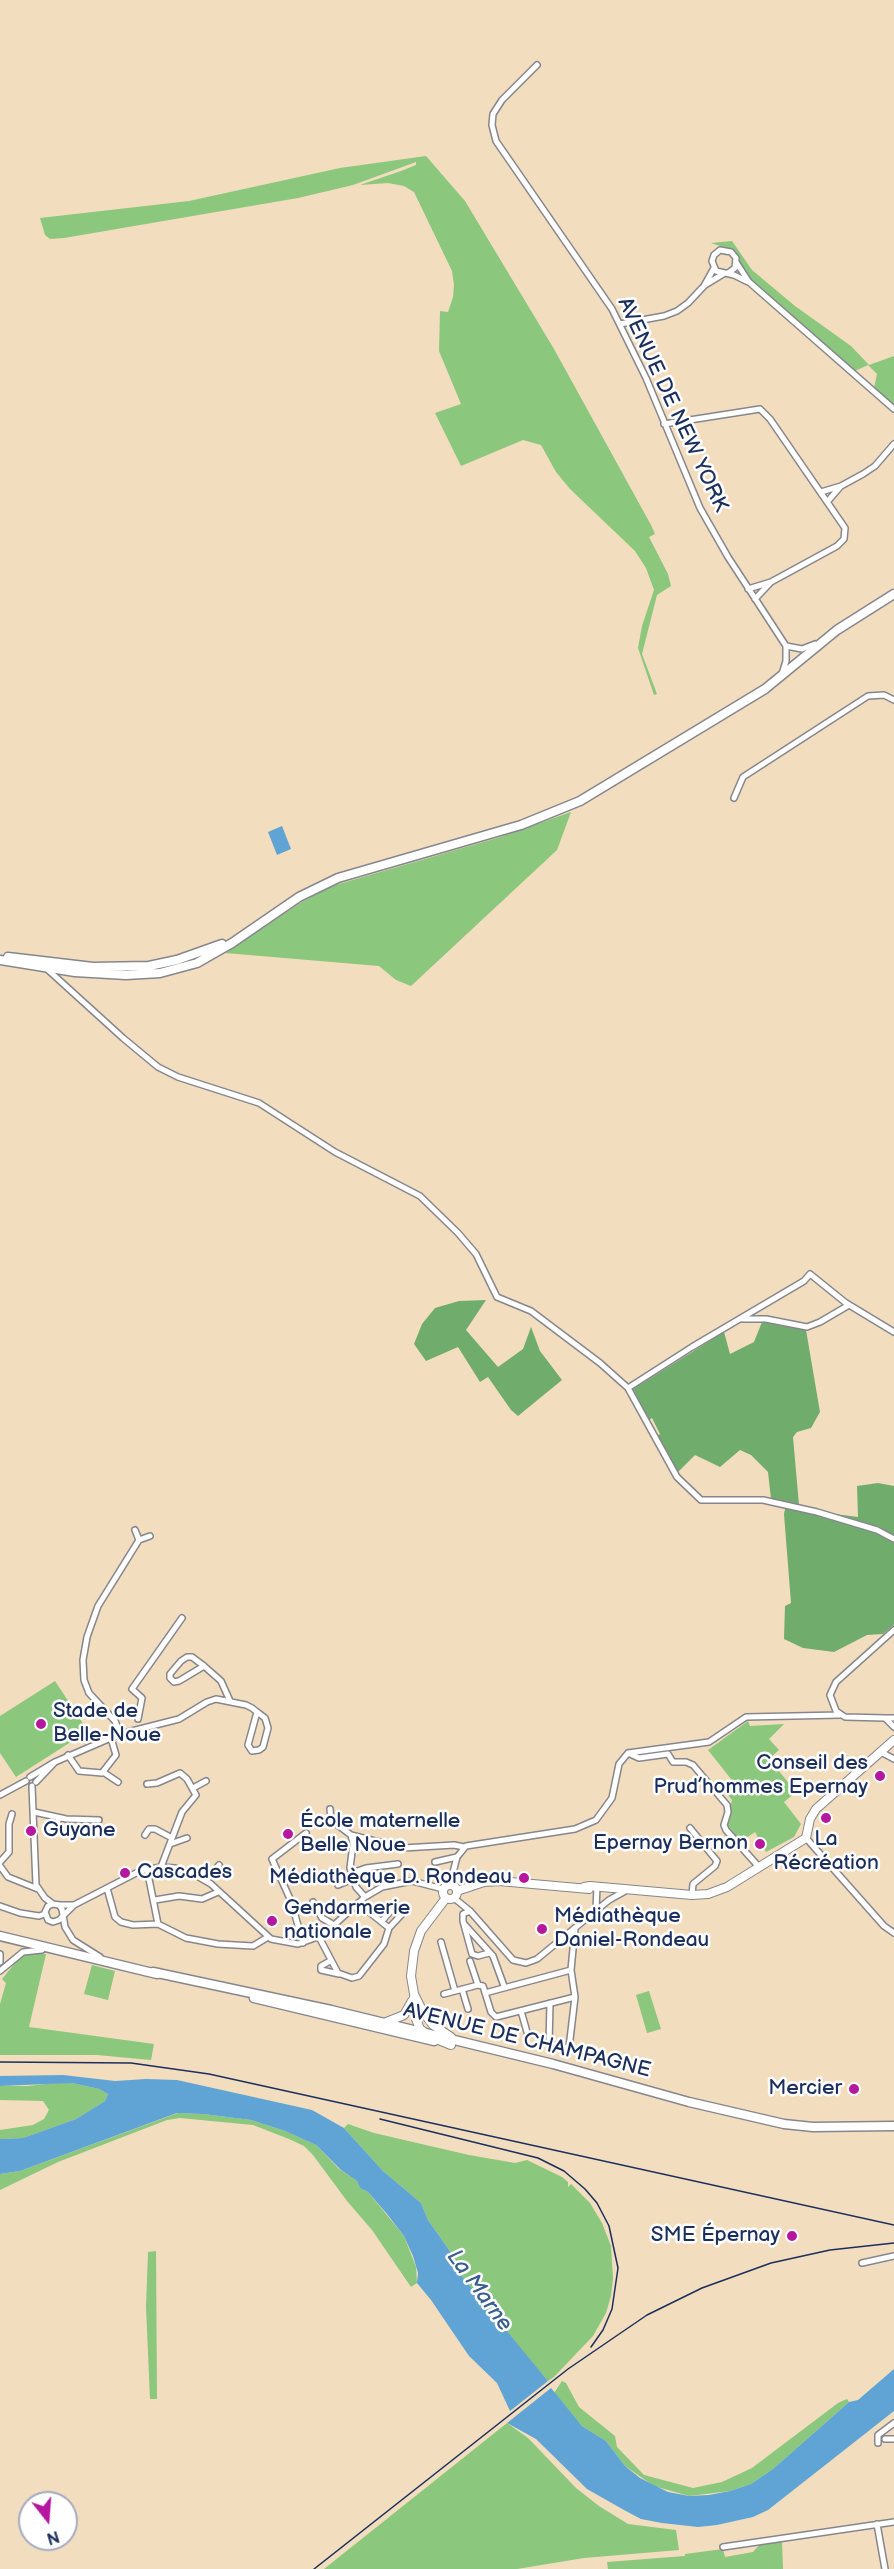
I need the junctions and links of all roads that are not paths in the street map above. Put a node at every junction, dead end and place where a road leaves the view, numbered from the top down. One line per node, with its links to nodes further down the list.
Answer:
1 (537, 65): 7 (street, AVENUE DE NEW YORK)
2 (736, 262): 3 (street); 4 (street); 5 (street)
3 (714, 268): 4 (street); 6 (street)
4 (726, 273): 5 (street); 6 (street)
5 (749, 282): 8 (street)
6 (704, 286): 7 (street)
7 (620, 324): 9 (street, AVENUE DE NEW YORK)
8 (894, 409)
9 (664, 423): 12 (street); 15 (street, AVENUE DE NEW YORK)
10 (894, 444): 11 (street)
11 (841, 486): 12 (street); 13 (street)
12 (821, 492): 13 (street)
13 (828, 501): 14 (street)
14 (771, 582): 15 (street); 17 (street)
15 (748, 589): 17 (street, AVENUE DE NEW YORK)
16 (894, 594): 18 (main road)
17 (755, 599): 19 (street, AVENUE DE NEW YORK)
18 (824, 640): 19 (street); 20 (main road)
19 (786, 645): 20 (street)
20 (780, 678): 24 (main road)
21 (894, 700): 22 (street)
22 (734, 798)
23 (0, 958): 24 (main road)
24 (47, 965): 28 (street)
25 (849, 1305): 26 (street); 26 (street); 27 (street)
26 (740, 1319): 28 (street)
27 (894, 1332)
28 (628, 1388): 31 (street)
29 (135, 1530): 32 (street)
30 (150, 1536): 32 (street)
31 (894, 1539)
32 (139, 1540): 43 (street)
33 (182, 1618): 41 (street)
34 (894, 1630): 38 (street)
35 (204, 1666): 35 (street); 36 (street)
36 (230, 1701): 37 (street); 43 (street)
37 (257, 1712): 37 (street)
38 (840, 1715): 39 (street); 46 (street)
39 (885, 1718): 40 (street); 42 (street)
40 (894, 1718)
41 (138, 1719)
42 (894, 1727)
43 (120, 1734): 44 (street)
44 (111, 1738): 48 (street); 51 (street)
45 (893, 1744): 47 (street)
46 (628, 1752): 72 (street); 79 (street)
47 (881, 1752): 49 (street); 70 (street)
48 (68, 1755): 50 (street); 51 (street)
49 (894, 1759)
50 (55, 1762): 52 (street); 55 (street)
51 (103, 1772): 54 (street)
52 (28, 1779): 55 (street); 58 (street)
53 (206, 1781): 57 (street)
54 (118, 1782)
55 (34, 1784): 60 (street)
56 (147, 1784): 57 (street)
57 (193, 1788): 71 (street)
58 (0, 1795)
59 (330, 1809): 68 (street)
60 (34, 1812): 62 (street); 87 (street)
61 (12, 1814): 75 (street)
62 (59, 1818): 63 (street); 65 (street)
63 (99, 1820)
64 (690, 1828): 91 (street)
65 (61, 1830)
66 (306, 1833): 116 (street)
67 (145, 1835): 71 (street)
68 (351, 1835): 72 (street); 81 (street)
69 (187, 1838): 71 (street)
70 (806, 1838): 79 (street); 111 (street)
71 (171, 1841): 78 (street)
72 (464, 1847): 73 (street)
73 (457, 1857): 74 (street); 84 (street)
74 (435, 1862)
75 (0, 1864): 87 (street)
76 (398, 1864): 81 (street)
77 (219, 1865): 82 (street)
78 (161, 1867): 80 (street); 82 (street)
79 (759, 1867): 91 (street)
80 (147, 1869): 85 (street); 94 (street)
81 (352, 1876): 83 (street); 93 (street)
82 (206, 1881): 90 (street)
83 (338, 1885)
84 (446, 1887): 92 (street); 92 (street); 93 (street)
85 (107, 1888): 100 (street); 106 (street)
86 (597, 1888): 88 (street); 92 (street); 101 (street)
87 (38, 1889): 99 (street)
88 (607, 1889): 89 (street); 95 (street)
89 (627, 1890): 91 (street); 95 (street)
90 (219, 1892): 94 (street); 113 (street)
91 (692, 1895)
92 (452, 1896): 102 (street); 133 (street)
93 (365, 1897): 97 (street)
94 (155, 1900): 106 (street)
95 (609, 1900): 101 (street)
96 (313, 1902): 108 (street)
97 (358, 1903): 105 (street); 108 (street)
98 (0, 1905): 103 (street)
99 (56, 1905): 100 (street); 103 (street); 104 (street)
100 (74, 1905): 104 (street)
101 (596, 1910): 110 (street)
102 (470, 1911): 107 (street); 110 (street)
103 (45, 1914): 104 (street)
104 (62, 1914): 123 (street)
105 (382, 1921): 109 (street); 109 (street)
106 (158, 1924): 113 (street)
107 (464, 1924): 119 (street); 119 (street)
108 (334, 1925): 114 (street)
109 (389, 1928): 127 (street)
110 (575, 1928): 124 (street)
111 (894, 1934)
112 (0, 1936): 117 (main road)
113 (267, 1937): 116 (street)
114 (319, 1937): 116 (street); 120 (street)
115 (441, 1942): 131 (street)
116 (303, 1943)
117 (59, 1950): 123 (main road); 125 (street)
118 (0, 1953): 122 (street)
119 (489, 1953): 129 (street)
120 (330, 1961): 127 (street); 127 (street)
121 (470, 1961): 128 (street)
122 (0, 1962)
123 (107, 1962): 126 (main road)
124 (571, 1970): 129 (street); 135 (street)
125 (0, 1971)
126 (153, 1972): 141 (main road, AVENUE DE CHAMPAGNE); 143 (main road)
127 (340, 1975)
128 (478, 1985): 130 (street); 132 (street)
129 (504, 1986): 132 (street)
130 (462, 1989): 131 (street); 138 (street)
131 (455, 1991): 134 (street)
132 (485, 1993): 139 (street)
133 (414, 1994): 137 (street); 140 (street); 141 (street)
134 (444, 1994)
135 (575, 1997): 136 (street); 147 (street)
136 (550, 2003): 139 (street); 147 (street)
137 (419, 2006): 140 (street); 146 (street)
138 (468, 2009)
139 (521, 2011): 145 (street)
140 (417, 2022): 142 (street); 144 (street)
141 (380, 2023): 142 (main road, AVENUE DE CHAMPAGNE)
142 (407, 2029): 143 (street); 144 (main road, AVENUE DE CHAMPAGNE)
143 (390, 2031): 146 (main road)
144 (423, 2032): 146 (main road, AVENUE DE CHAMPAGNE)
145 (527, 2032)
146 (454, 2043): 149 (main road)
147 (569, 2048): 148 (street)
148 (591, 2054)
149 (894, 2126)
150 (894, 2256): 151 (street)
151 (862, 2263)
152 (894, 2423): 155 (street)
153 (885, 2439): 154 (street)
154 (894, 2439)
155 (878, 2443)
156 (894, 2522): 157 (street)
157 (876, 2524): 158 (street); 159 (street)
158 (723, 2547)
159 (885, 2569)

